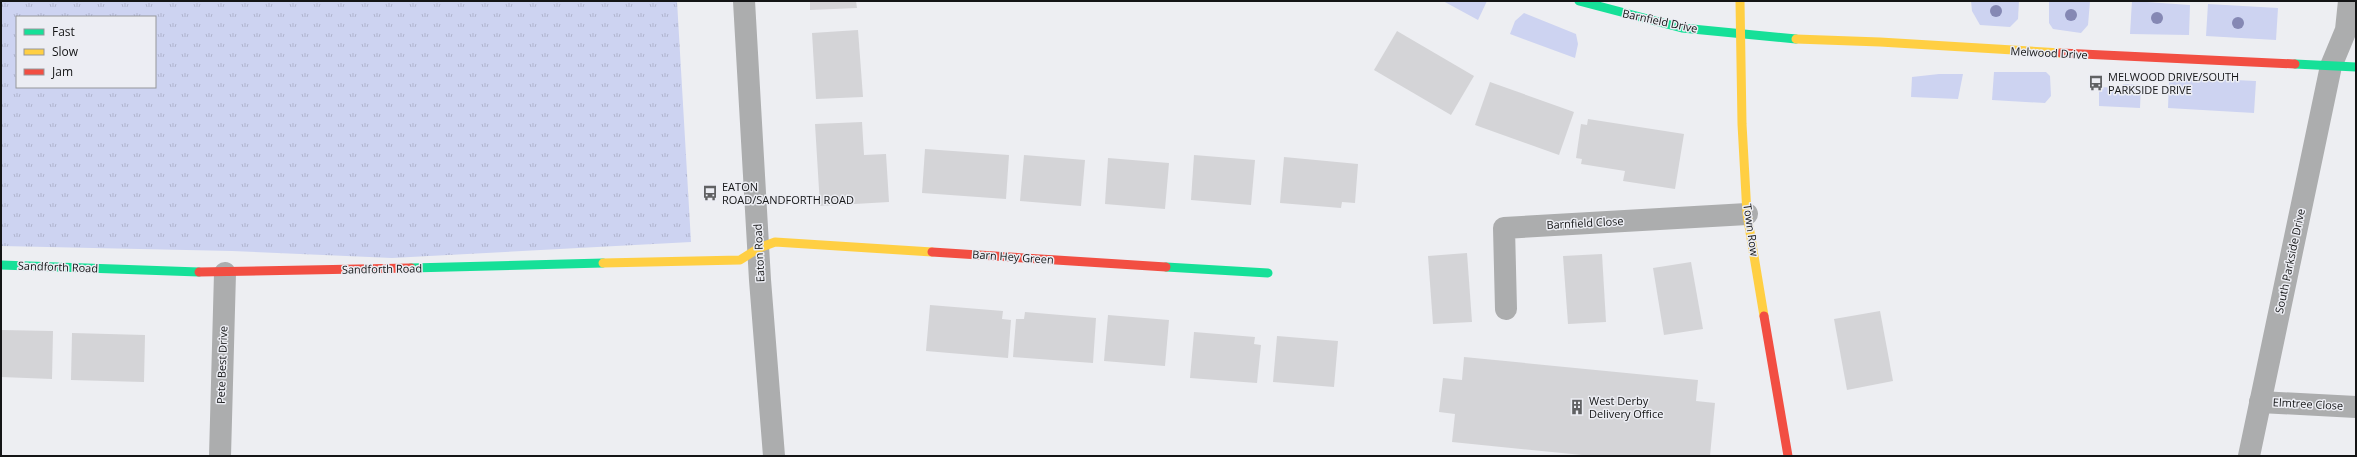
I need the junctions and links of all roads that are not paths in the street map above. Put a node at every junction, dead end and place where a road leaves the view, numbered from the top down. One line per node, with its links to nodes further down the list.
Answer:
1 (744, 1): 9 (street, Eaton Road)
2 (1579, 1): 5 (street, Barnfield Drive)
3 (1740, 1): 5 (street, Town Row)
4 (2349, 1): 6 (street, South Parkside Drive)
5 (1742, 35): 6 (street, Melwood Drive); 8 (street, Town Row)
6 (2331, 66): 7 (street, Melwood Drive); 14 (street, South Parkside Drive)
7 (2356, 67)
8 (1747, 214): 13 (street, Barnfield Close); 18 (street, Town Row)
9 (759, 248): 11 (street, Sandforth Road); 12 (street, Barn Hey Green); 17 (street, Eaton Road)
10 (1, 264): 11 (street, Sandforth Road)
11 (225, 273): 16 (street, Pete Best Drive)
12 (1268, 273)
13 (1506, 309)
14 (2260, 402): 15 (street, Elmtree Close); 19 (street, South Parkside Drive)
15 (2356, 407)
16 (220, 456)
17 (774, 456)
18 (1788, 456)
19 (2249, 456)

